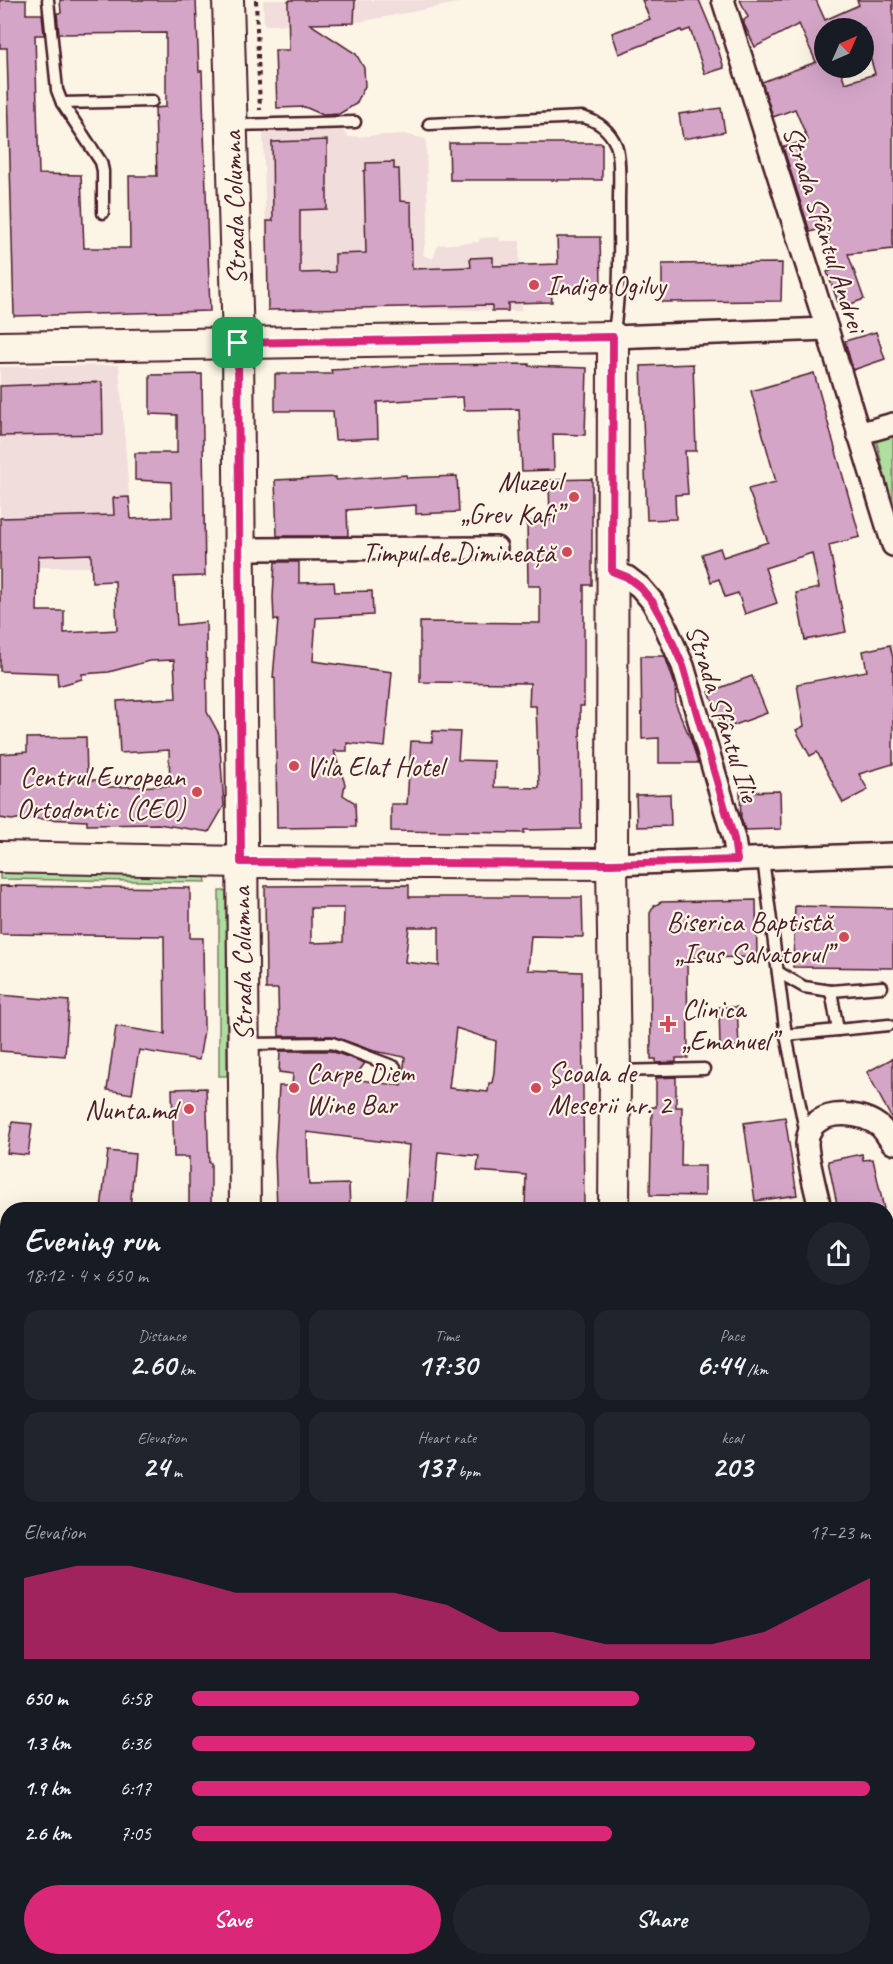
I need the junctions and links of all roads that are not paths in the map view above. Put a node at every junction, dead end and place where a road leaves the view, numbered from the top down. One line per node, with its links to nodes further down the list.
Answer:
1 (48, 0): 5 (lane)
2 (228, 0): 8 (main road, Strada Columna)
3 (723, 0): 10 (street, Strada Sfântul Andrei)
4 (152, 101): 5 (lane)
5 (62, 103): 9 (lane)
6 (355, 122): 8 (lane)
7 (429, 124): 11 (lane)
8 (231, 126): 12 (main road, Strada Columna)
9 (103, 213)
10 (828, 329): 11 (street); 15 (street, Strada Sfântul Andrei)
11 (613, 337): 12 (main road); 19 (main road)
12 (238, 343): 13 (main road); 18 (main road, Strada Columna)
13 (0, 347)
14 (893, 424): 15 (street)
15 (858, 434): 16 (street, Strada Sfântul Andrei)
16 (893, 545)
17 (496, 548): 18 (street)
18 (239, 549): 24 (main road, Strada Columna)
19 (612, 571): 23 (street, Strada Sfântul Ilie); 25 (main road)
20 (893, 854): 22 (street)
21 (0, 857): 24 (main road)
22 (763, 859): 23 (street); 26 (lane)
23 (737, 860): 25 (street)
24 (241, 862): 25 (main road); 32 (main road, Strada Columna)
25 (612, 864): 35 (main road)
26 (778, 972): 28 (lane); 31 (lane)
27 (882, 987): 28 (lane)
28 (831, 991): 30 (lane)
29 (889, 1024): 30 (lane)
30 (838, 1030): 31 (lane)
31 (786, 1035): 36 (lane)
32 (243, 1044): 33 (lane); 38 (main road, Strada Columna)
33 (395, 1067)
34 (704, 1069): 35 (lane)
35 (615, 1071): 39 (main road)
36 (807, 1143): 37 (street); 40 (street)
37 (893, 1143)
38 (245, 1202)
39 (614, 1202)
40 (819, 1202)

